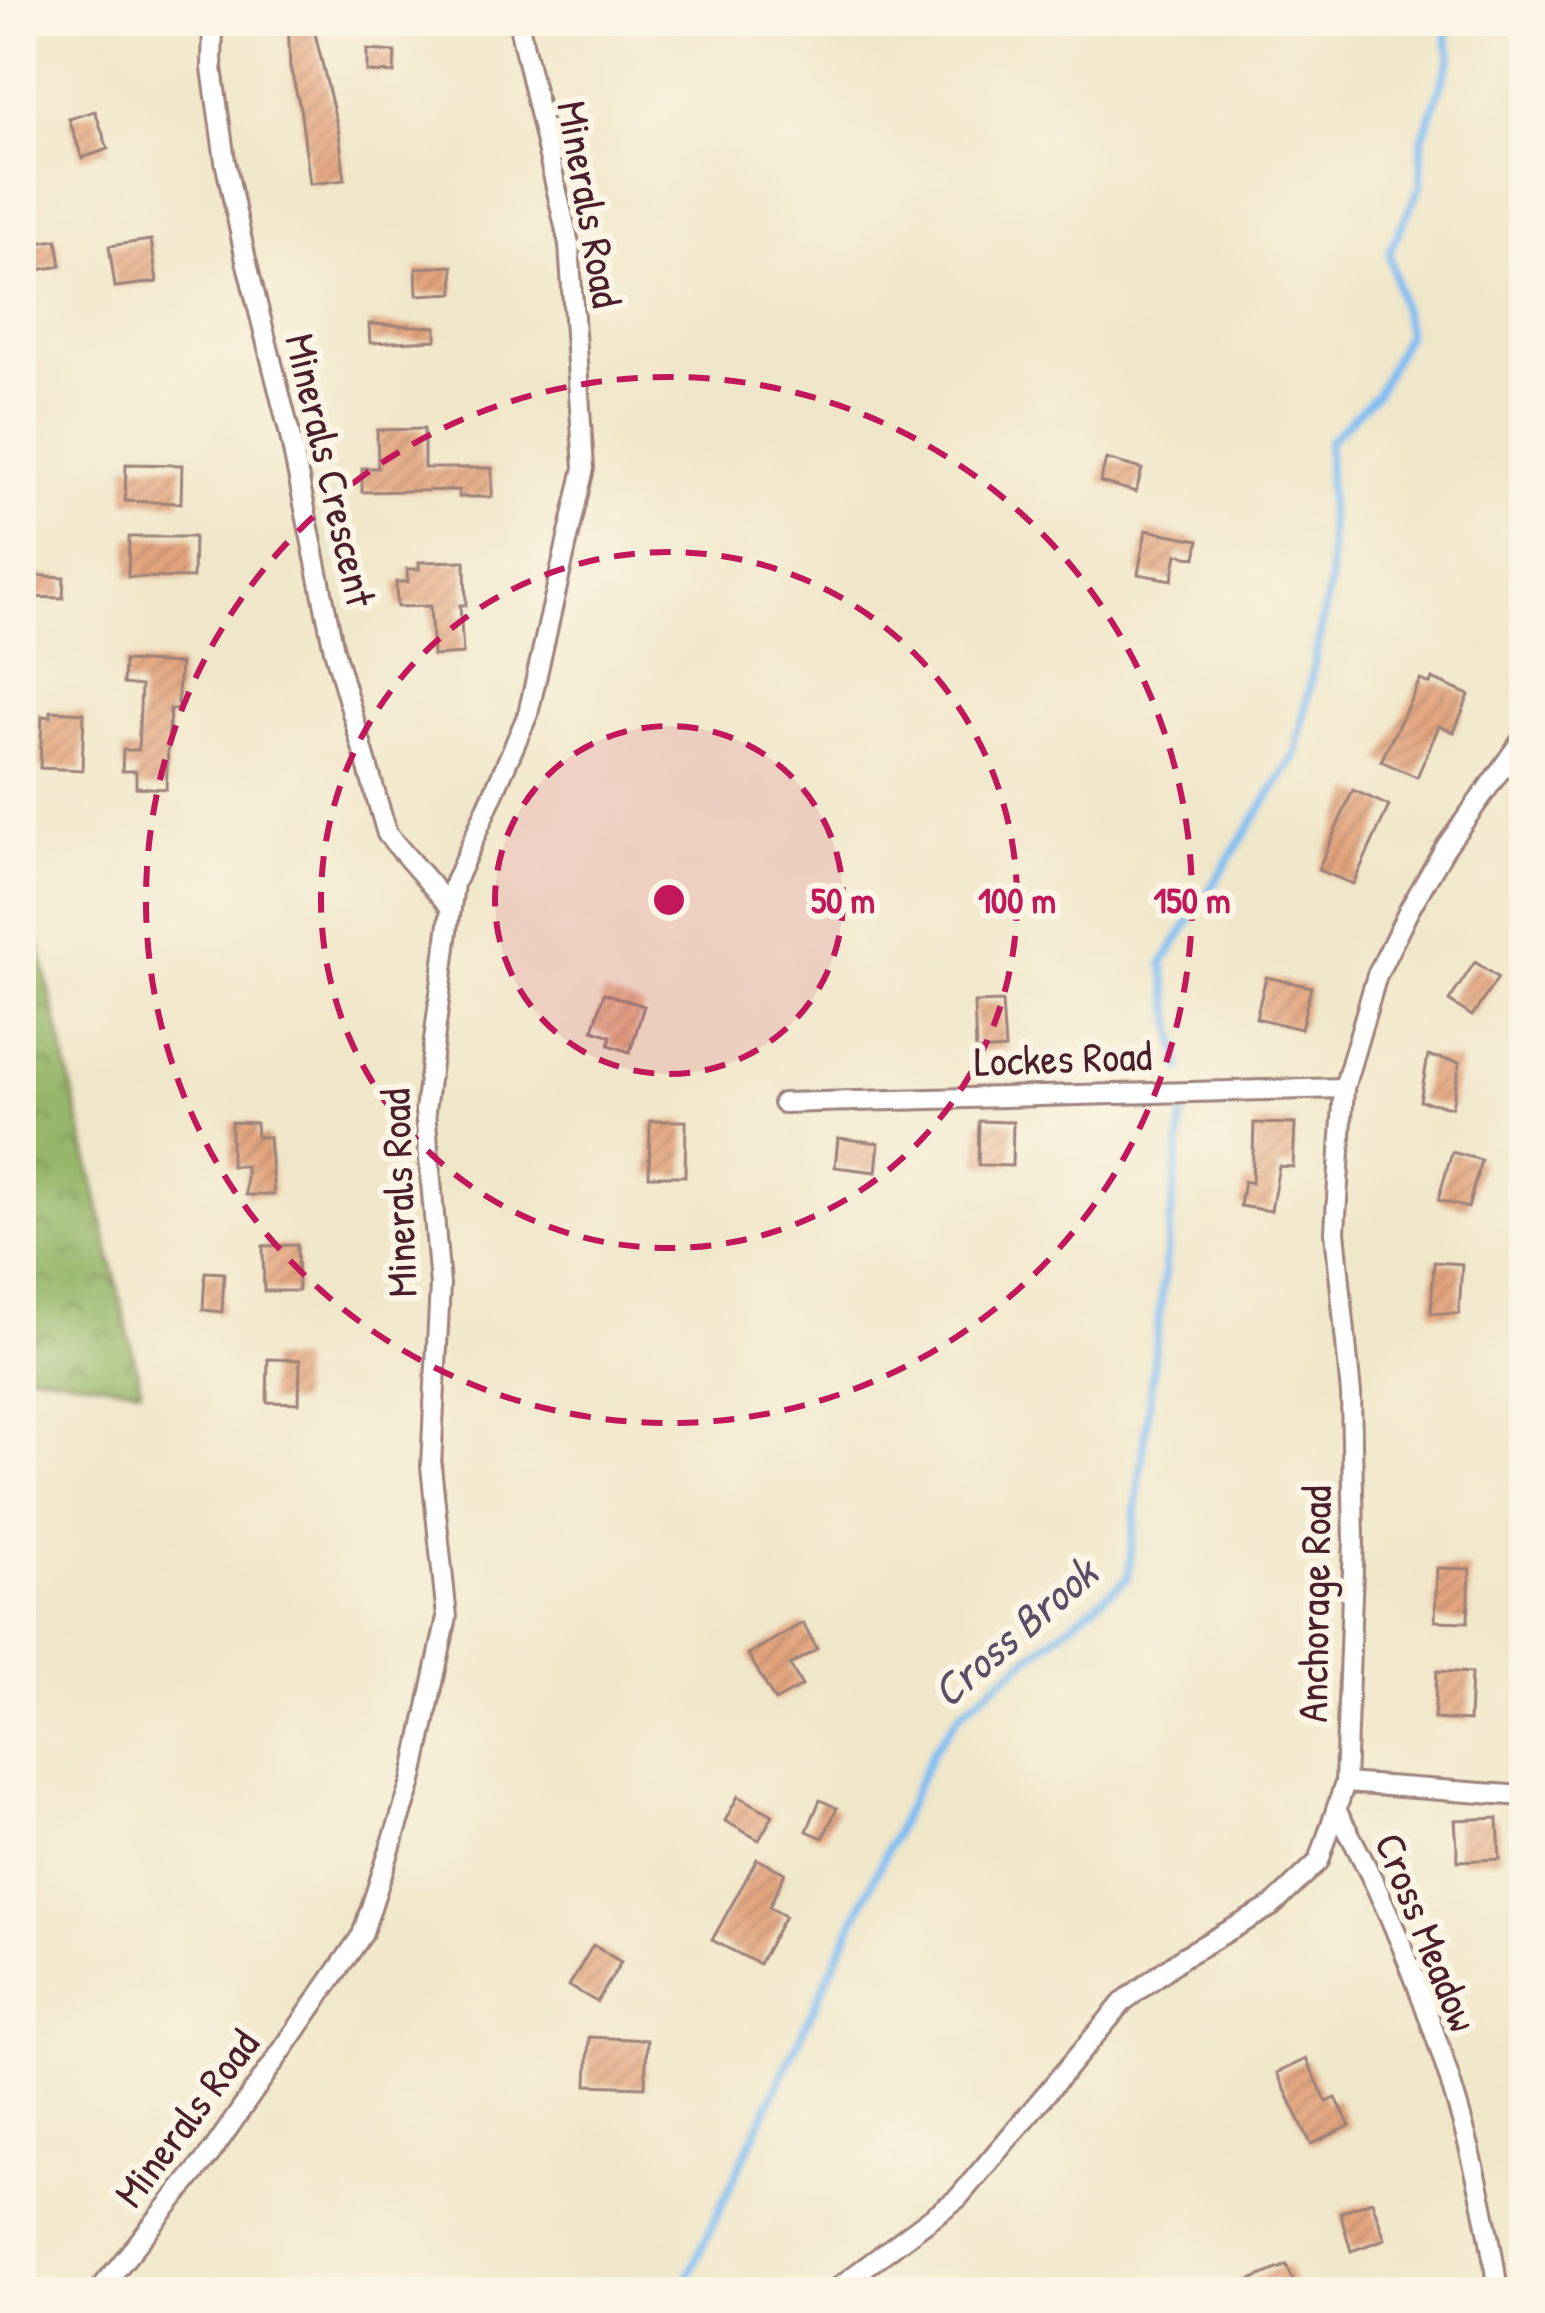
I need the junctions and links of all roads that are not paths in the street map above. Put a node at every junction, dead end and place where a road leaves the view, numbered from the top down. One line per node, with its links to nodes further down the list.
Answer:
1 (213, 21): 4 (street, Minerals Crescent)
2 (518, 21): 4 (street, Minerals Road)
3 (1524, 737): 5 (street, Anchorage Road)
4 (451, 908): 10 (street, Minerals Road)
5 (1345, 1088): 6 (street, Lockes Road); 7 (street, Anchorage Road)
6 (783, 1103)
7 (1345, 1783): 8 (street); 9 (street, Anchorage Road)
8 (1524, 1796)
9 (1336, 1810): 11 (street, Anchorage Road); 12 (street, Cross Meadow)
10 (98, 2292)
11 (832, 2292)
12 (1498, 2292)

